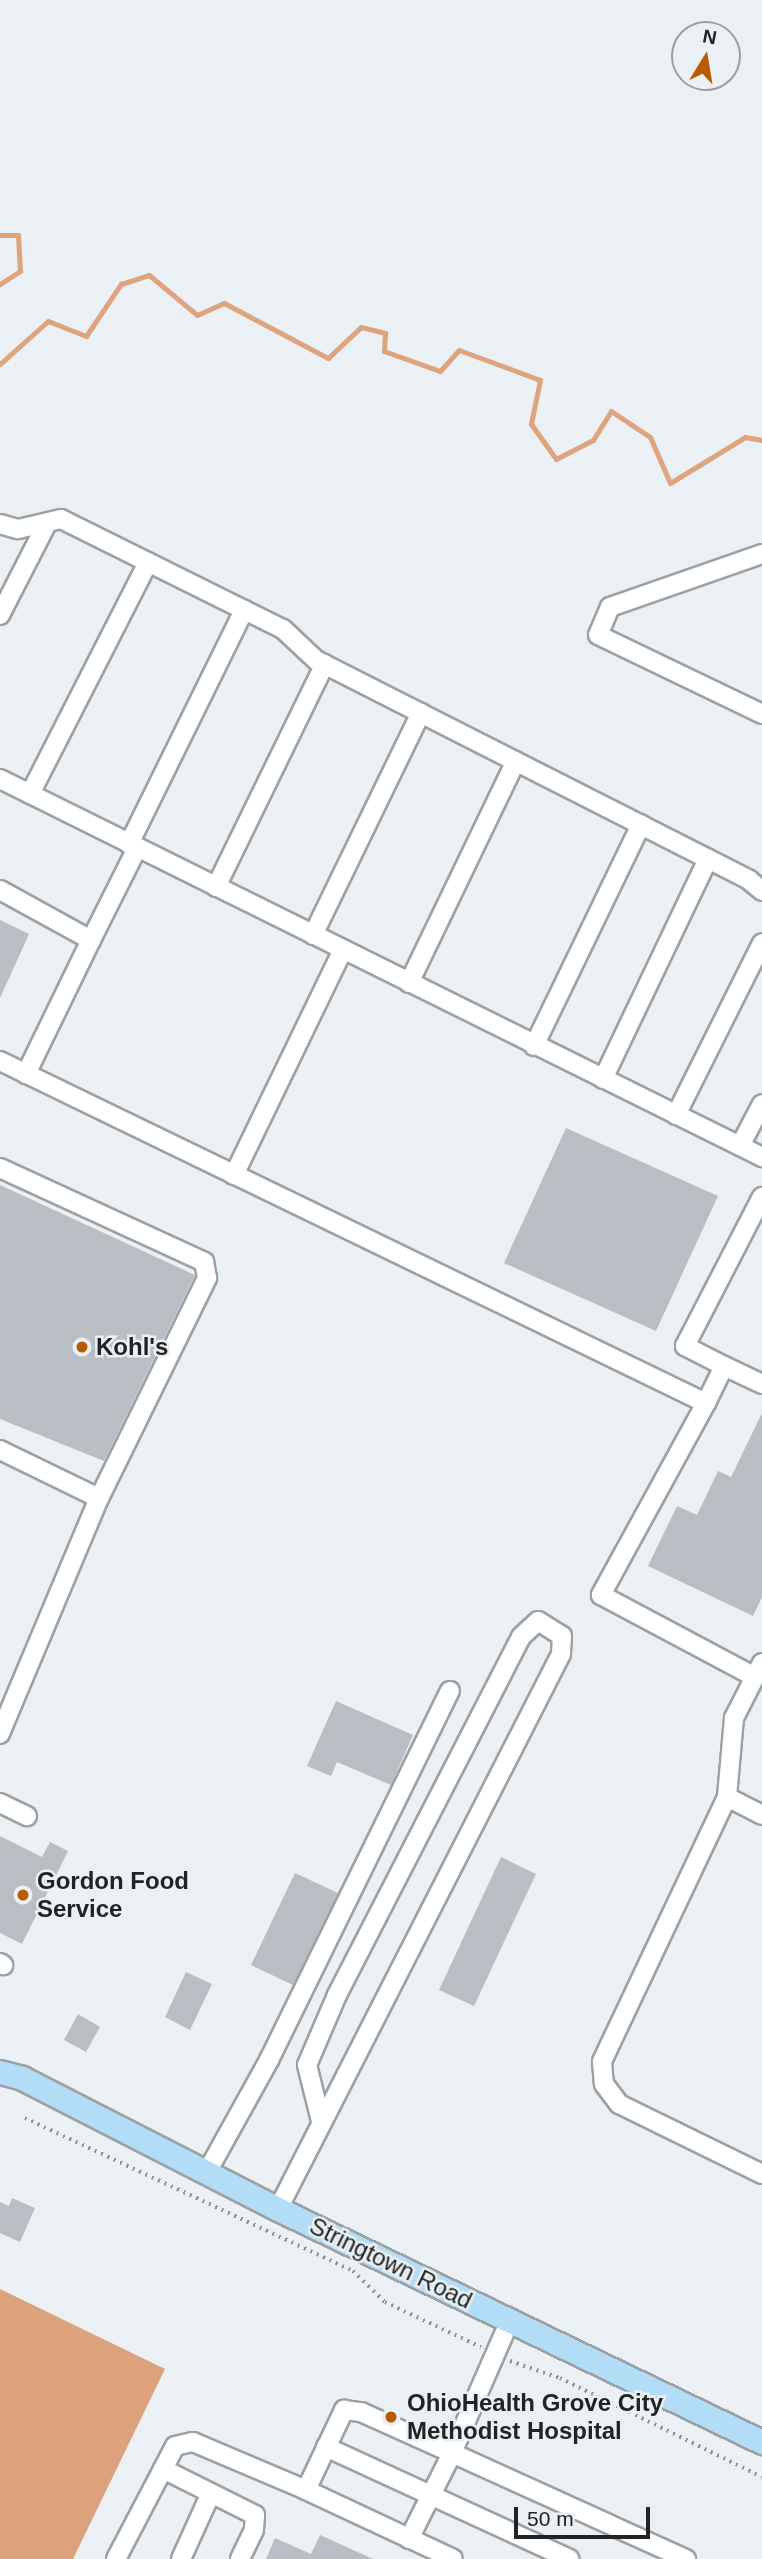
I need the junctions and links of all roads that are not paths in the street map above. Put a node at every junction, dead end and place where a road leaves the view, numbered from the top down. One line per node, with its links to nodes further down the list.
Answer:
1 (47, 523): 2 (lane); 4 (lane); 6 (lane)
2 (0, 524)
3 (762, 554): 9 (lane)
4 (148, 562): 5 (lane); 12 (lane)
5 (244, 610): 7 (lane); 14 (lane)
6 (0, 615)
7 (325, 664): 8 (lane); 16 (lane)
8 (421, 713): 10 (lane); 19 (lane)
9 (762, 715)
10 (516, 761): 13 (lane); 23 (lane)
11 (0, 779): 12 (lane)
12 (30, 794): 14 (lane)
13 (641, 825): 15 (lane); 24 (lane)
14 (133, 846): 16 (lane); 20 (lane)
15 (708, 859): 18 (lane); 27 (lane)
16 (216, 887): 19 (lane)
17 (0, 890): 20 (lane)
18 (762, 891)
19 (313, 935): 22 (lane)
20 (91, 940): 26 (lane)
21 (762, 943): 29 (lane)
22 (343, 950): 23 (lane); 33 (lane)
23 (409, 984): 24 (lane)
24 (534, 1046): 27 (lane)
25 (0, 1062): 26 (lane)
26 (26, 1074): 33 (lane)
27 (603, 1079): 29 (lane)
28 (762, 1104): 30 (lane)
29 (676, 1115): 30 (lane)
30 (740, 1146): 31 (lane)
31 (762, 1157)
32 (0, 1168): 39 (lane)
33 (234, 1175): 37 (lane)
34 (762, 1197): 35 (lane)
35 (724, 1366): 36 (lane); 37 (lane)
36 (762, 1384)
37 (706, 1403): 40 (lane)
38 (0, 1450): 39 (lane)
39 (99, 1497): 42 (lane)
40 (759, 1670): 43 (lane)
41 (450, 1691): 51 (lane)
42 (0, 1734)
43 (727, 1797): 45 (lane); 52 (lane)
44 (0, 1803): 46 (lane)
45 (762, 1815)
46 (27, 1816)
47 (0, 2059): 49 (main road, Stringtown Road)
48 (0, 2072): 49 (main road, Stringtown Road)
49 (22, 2078): 51 (main road, Stringtown Road)
50 (321, 2121): 50 (lane); 53 (lane)
51 (207, 2172): 53 (main road, Stringtown Road)
52 (762, 2174)
53 (278, 2209): 54 (main road, Stringtown Road)
54 (510, 2320): 55 (main road, Stringtown Road); 57 (lane)
55 (762, 2442)
56 (326, 2447): 57 (lane); 59 (lane); 61 (lane)
57 (453, 2453): 61 (lane); 68 (lane)
58 (163, 2469): 59 (lane); 60 (lane); 63 (lane)
59 (306, 2490): 62 (lane)
60 (211, 2493): 64 (lane); 65 (lane)
61 (432, 2497): 62 (lane); 67 (lane)
62 (409, 2539): 66 (lane)
63 (116, 2559)
64 (181, 2559)
65 (240, 2559)
66 (453, 2559)
67 (569, 2559)
68 (685, 2559)

